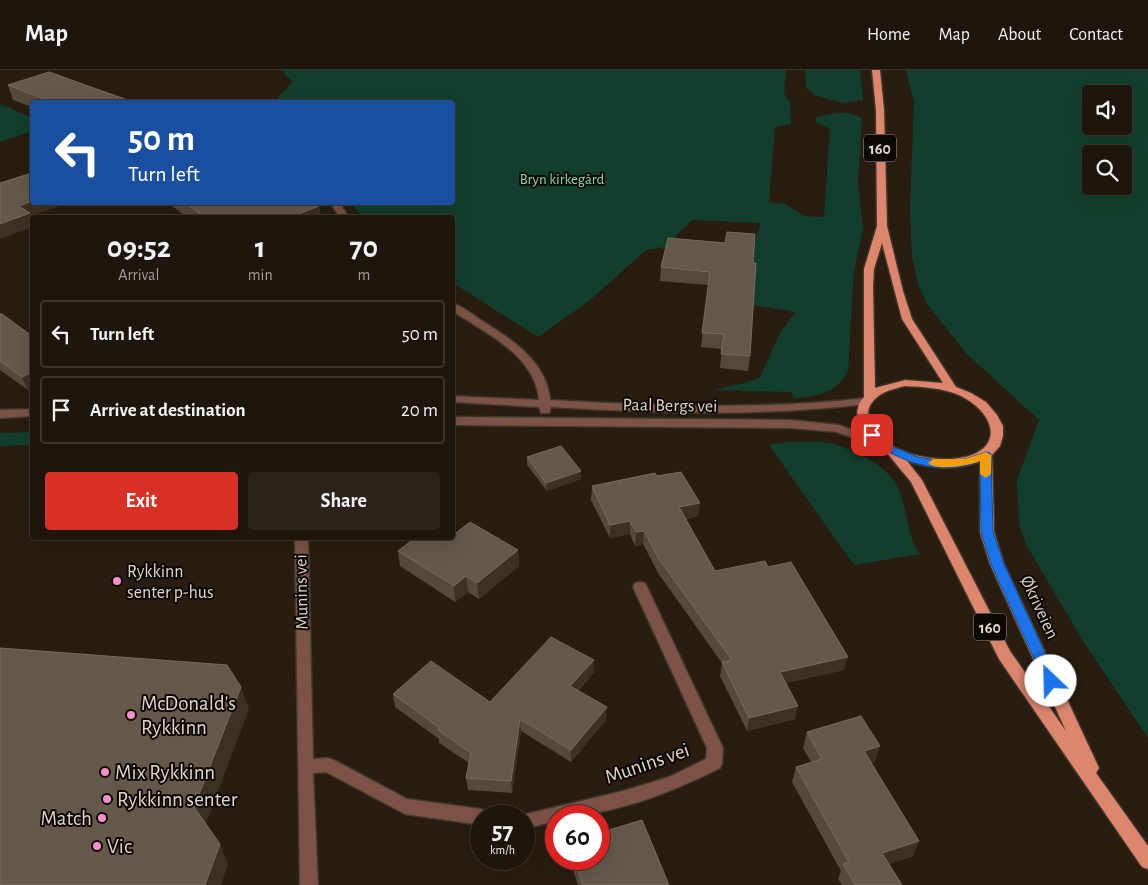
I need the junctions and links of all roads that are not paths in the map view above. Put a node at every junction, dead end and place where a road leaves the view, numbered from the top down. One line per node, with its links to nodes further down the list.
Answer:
1 (876, 70): 2 (main road, 160)
2 (882, 226): 4 (main road, 160); 6 (main road, 160)
3 (455, 308): 7 (street)
4 (952, 389): 6 (main road); 13 (main road)
5 (455, 399): 7 (street, Paal Bergs vei)
6 (868, 399): 7 (street, Paal Bergs vei); 12 (main road, 160)
7 (545, 404): 11 (street)
8 (30, 413): 9 (street)
9 (0, 414)
10 (455, 421): 11 (street, Paal Bergs vei)
11 (546, 421): 12 (street, Paal Bergs vei)
12 (888, 448): 13 (main road, 160); 17 (main road, Økriveien / 160)
13 (986, 455): 17 (main road, Økriveien / 160)
14 (301, 540): 16 (street, Munins vei)
15 (640, 587): 19 (street, Munins vei)
16 (304, 766): 18 (street); 21 (street, Munins vei)
17 (1103, 795): 20 (main road, Økriveien / 160)
18 (470, 815)
19 (535, 818)
20 (1148, 861)
21 (309, 885)

